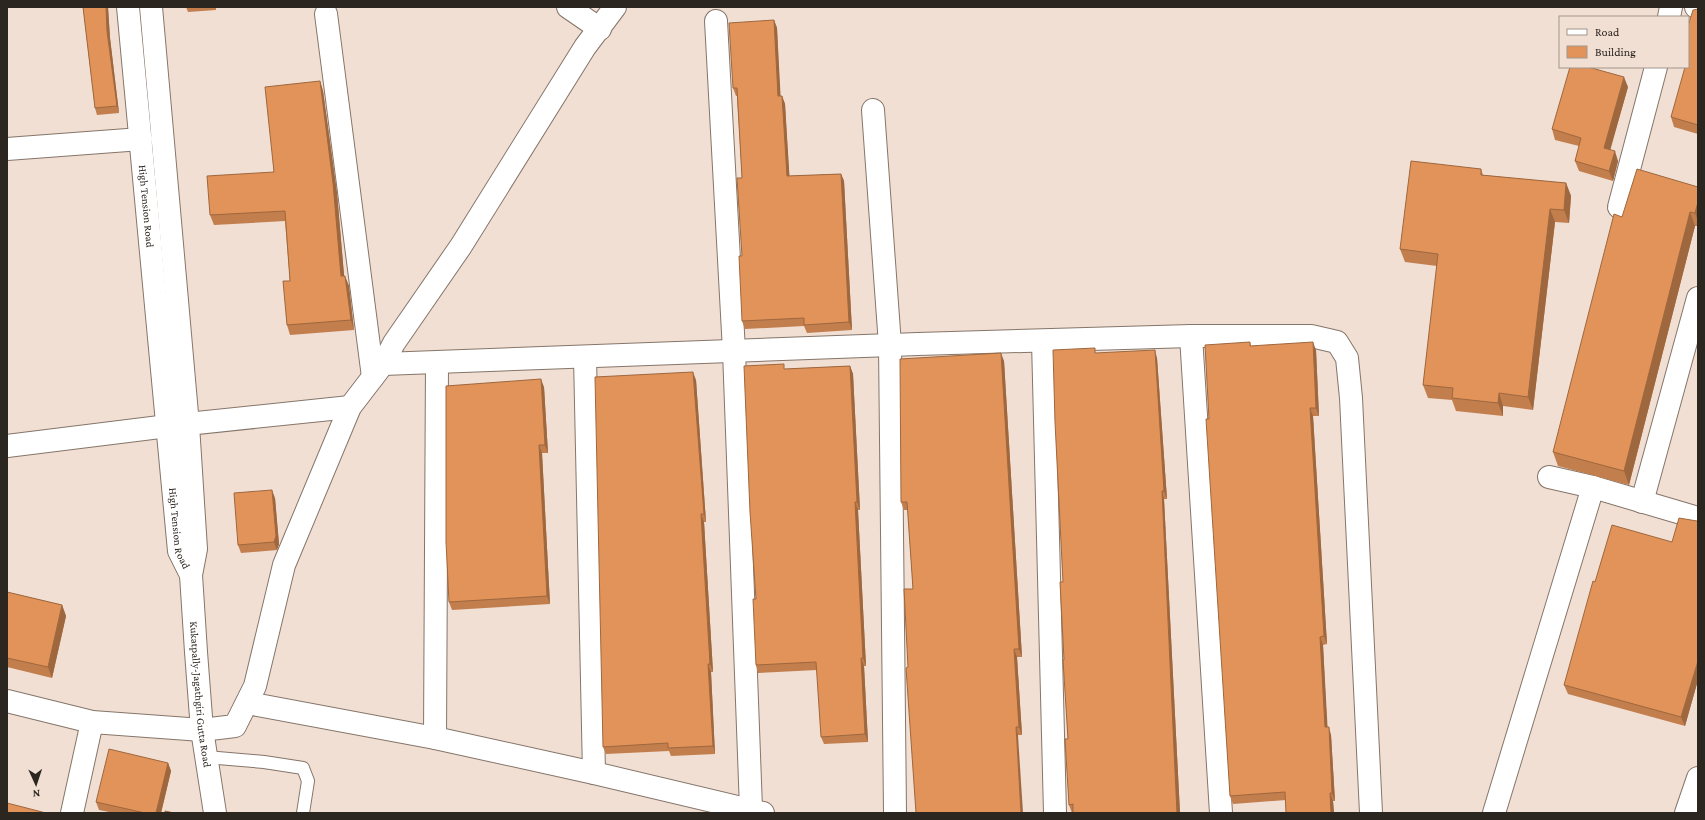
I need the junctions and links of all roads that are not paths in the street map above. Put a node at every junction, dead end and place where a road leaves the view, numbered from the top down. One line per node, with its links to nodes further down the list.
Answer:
1 (128, 7): 10 (street, High Tension Road)
2 (151, 7): 22 (street, High Tension Road)
3 (568, 7): 7 (street)
4 (615, 7): 7 (street)
5 (326, 14): 20 (street)
6 (716, 21): 17 (street)
7 (600, 29): 20 (street)
8 (1656, 68): 12 (street)
9 (873, 110): 16 (street)
10 (140, 139): 11 (street); 22 (street, High Tension Road)
11 (7, 149)
12 (1618, 207)
13 (1698, 298): 26 (street)
14 (1191, 336): 15 (street); 43 (street); 44 (street)
15 (1043, 341): 16 (street); 42 (street)
16 (890, 345): 17 (street); 41 (street)
17 (734, 351): 18 (street); 37 (street)
18 (585, 357): 19 (street); 35 (street)
19 (437, 363): 20 (street); 33 (street)
20 (378, 371): 21 (street)
21 (350, 407): 22 (street); 30 (street)
22 (178, 426): 23 (street); 28 (street, High Tension Road)
23 (7, 446)
24 (1549, 477): 25 (street)
25 (1593, 487): 26 (street); 45 (street)
26 (1642, 502): 27 (street)
27 (1698, 518)
28 (191, 575): 32 (street, Kukatpally-Jagathgiri Gutta Road)
29 (7, 701): 31 (street)
30 (247, 703): 32 (street); 33 (street)
31 (92, 722): 32 (street); 38 (street)
32 (202, 730): 34 (street, Kukatpally-Jagathgiri Gutta Road)
33 (435, 738): 35 (street)
34 (206, 756): 39 (street, Kukatpally-Jagathgiri Gutta Road); 40 (lane)
35 (594, 773): 37 (street)
36 (1698, 778): 46 (street)
37 (758, 811)
38 (72, 813)
39 (215, 813)
40 (303, 813)
41 (895, 813)
42 (1055, 813)
43 (1221, 813)
44 (1371, 813)
45 (1494, 813)
46 (1686, 813)

